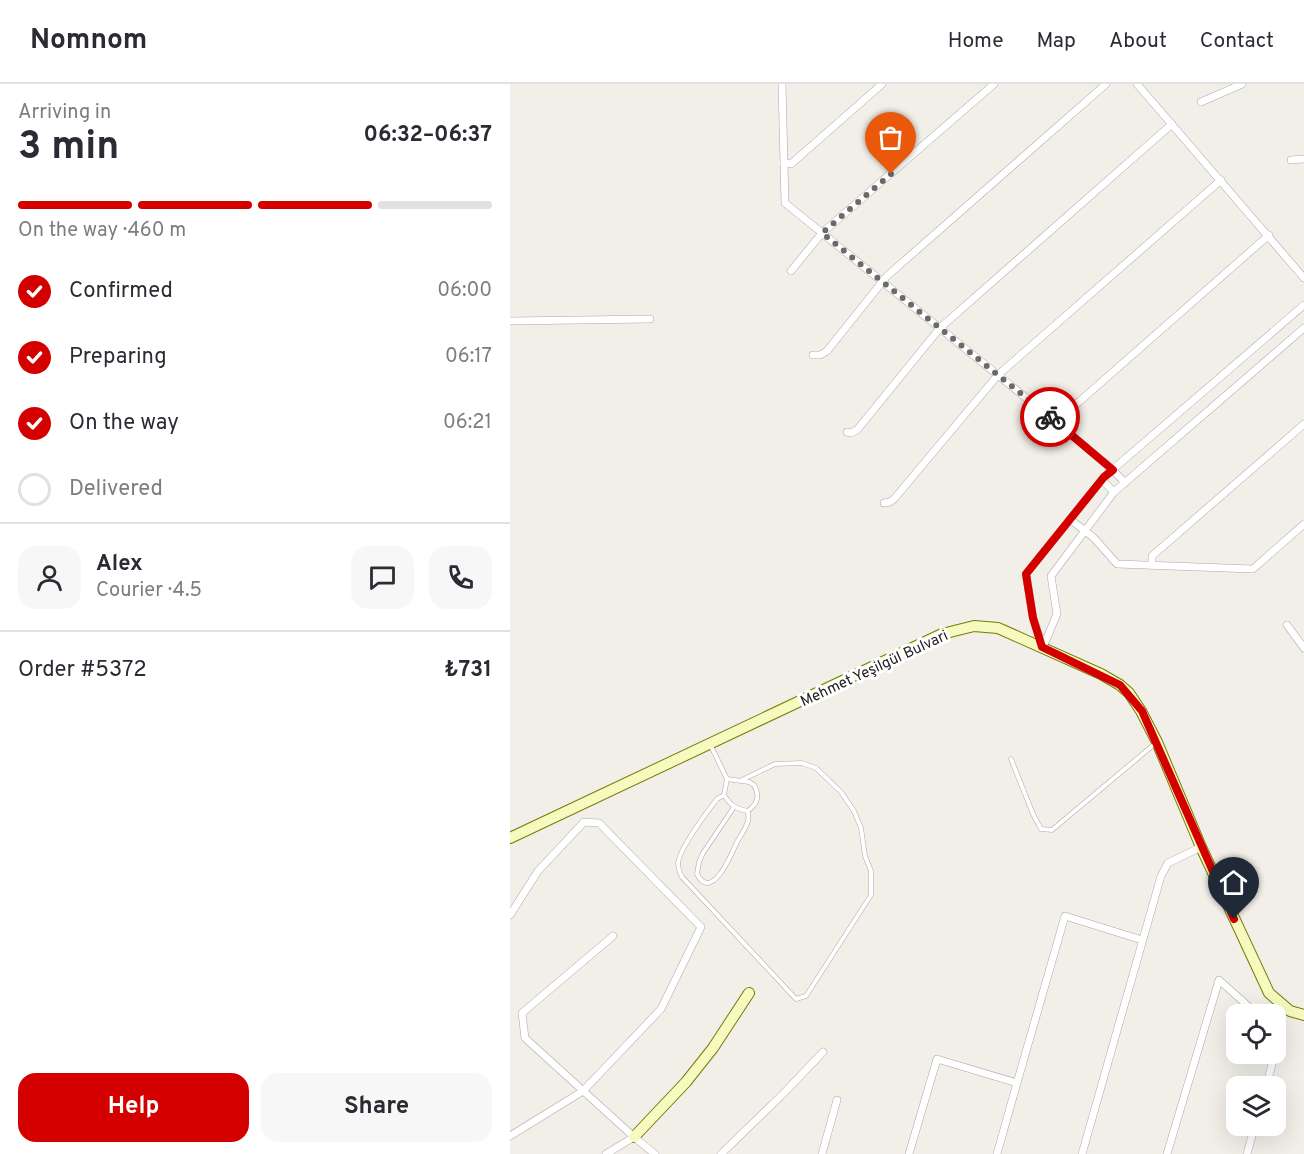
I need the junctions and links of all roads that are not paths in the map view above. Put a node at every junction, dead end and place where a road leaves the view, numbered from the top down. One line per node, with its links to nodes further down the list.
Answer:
1 (782, 84): 12 (street)
2 (882, 84): 12 (street)
3 (994, 84): 14 (street)
4 (1106, 84): 18 (street)
5 (1137, 84): 9 (street)
6 (1242, 84): 7 (street)
7 (1224, 88): 8 (street)
8 (1202, 102)
9 (1172, 124): 13 (street); 23 (street)
10 (1304, 159): 11 (street)
11 (1291, 160)
12 (784, 164): 14 (street)
13 (1221, 180): 15 (street); 25 (street)
14 (822, 233): 16 (street); 18 (street)
15 (1269, 235): 17 (street); 26 (street)
16 (791, 272)
17 (1304, 278)
18 (882, 282): 23 (street); 24 (street)
19 (1304, 305): 29 (street)
20 (650, 319): 21 (street)
21 (510, 321)
22 (1304, 327): 31 (street)
23 (940, 328): 25 (street); 28 (street)
24 (813, 355)
25 (998, 375): 26 (street); 33 (street)
26 (1056, 422): 29 (street)
27 (1304, 424): 37 (street)
28 (847, 432)
29 (1113, 470): 30 (street); 31 (street)
30 (1102, 480): 32 (street); 34 (street)
31 (1125, 483): 32 (street)
32 (1114, 492): 36 (street)
33 (884, 503)
34 (1071, 520): 36 (street); 39 (street)
35 (1304, 524): 37 (street)
36 (1084, 531): 37 (street); 39 (street)
37 (1152, 565)
38 (1287, 625): 40 (street)
39 (1042, 647): 41 (main road, Mehmet Yeşilgül Bulvari); 42 (main road, Mehmet Yeşilgül Bulvari)
40 (1304, 648)
41 (1157, 742): 43 (lane); 50 (main road, Mehmet Yeşilgül Bulvari)
42 (710, 744): 44 (lane); 49 (main road, Mehmet Yeşilgül Bulvari)
43 (1011, 759)
44 (727, 779): 45 (lane); 46 (lane)
45 (742, 780): 46 (lane); 48 (lane)
46 (724, 795): 47 (lane)
47 (734, 807): 48 (lane); 48 (lane)
48 (748, 811)
49 (510, 838)
50 (1201, 847): 53 (street); 56 (main road, Mehmet Yeşilgül Bulvari)
51 (510, 915): 59 (street)
52 (613, 936): 59 (street)
53 (1142, 940): 58 (street); 70 (street)
54 (749, 993): 63 (main road)
55 (1246, 1004): 71 (street)
56 (1304, 1015)
57 (823, 1052): 66 (street)
58 (1017, 1083): 68 (street); 69 (street)
59 (583, 1091): 61 (street); 63 (street)
60 (837, 1100): 67 (street)
61 (510, 1136)
62 (1252, 1136): 72 (street)
63 (634, 1137): 64 (street); 65 (street)
64 (606, 1154)
65 (655, 1154)
66 (721, 1154)
67 (822, 1154)
68 (909, 1154)
69 (997, 1154)
70 (1082, 1154)
71 (1167, 1154)
72 (1247, 1154)

